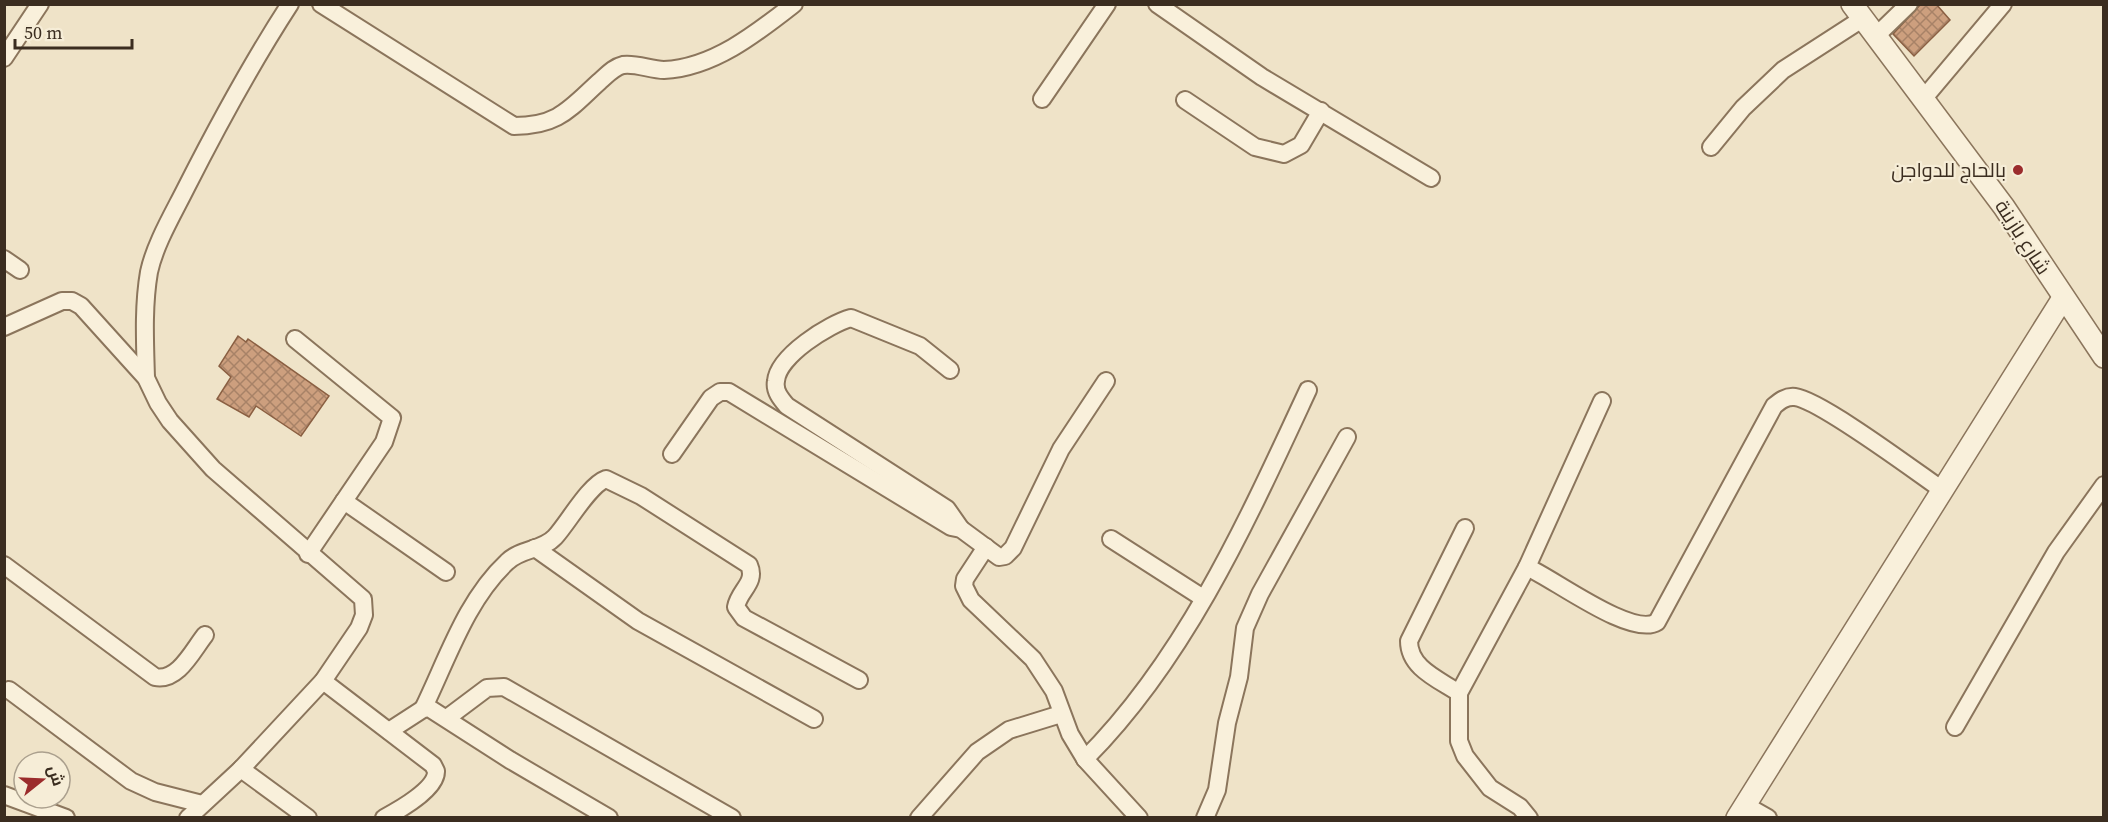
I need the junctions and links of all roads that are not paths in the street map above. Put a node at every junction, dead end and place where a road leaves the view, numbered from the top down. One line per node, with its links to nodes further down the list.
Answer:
1 (40, 4): 11 (street)
2 (290, 4): 25 (street)
3 (321, 4): 4 (street)
4 (794, 4)
5 (1107, 4): 13 (street)
6 (1157, 4): 15 (street)
7 (1909, 4): 10 (street)
8 (2004, 4): 12 (street)
9 (1857, 12): 10 (street, شارع بازينة); 16 (street)
10 (1876, 36): 12 (street, شارع بازينة)
11 (4, 58)
12 (1924, 98): 20 (street, شارع بازينة)
13 (1042, 99)
14 (1185, 100): 15 (street)
15 (1321, 111): 17 (street)
16 (1711, 147)
17 (1431, 178)
18 (4, 259): 19 (street)
19 (20, 270)
20 (2063, 298): 23 (street, شارع بازينة); 32 (street)
21 (4, 327): 25 (street)
22 (295, 339): 33 (street)
23 (2103, 357)
24 (950, 370): 35 (street)
25 (146, 378): 39 (street)
26 (1106, 381): 37 (street)
27 (1308, 390): 43 (street)
28 (1602, 401): 41 (street)
29 (1347, 437): 68 (street)
30 (672, 454): 35 (street)
31 (2103, 485): 53 (street)
32 (1941, 489): 41 (street); 59 (street)
33 (344, 501): 39 (street); 42 (street)
34 (1465, 528): 48 (street)
35 (961, 529): 37 (street)
36 (1111, 539): 43 (street)
37 (986, 547): 50 (street)
38 (536, 549): 45 (street); 49 (street); 52 (street)
39 (308, 554): 46 (street)
40 (4, 565): 44 (street)
41 (1527, 567): 48 (street)
42 (446, 572)
43 (1203, 598): 55 (street)
44 (205, 635)
45 (859, 680)
46 (322, 681): 54 (street); 56 (street)
47 (9, 690): 58 (street)
48 (1459, 693): 69 (street)
49 (423, 709): 51 (street); 54 (street)
50 (1061, 714): 55 (street); 66 (street)
51 (447, 718): 64 (street); 65 (street)
52 (814, 719)
53 (1955, 727)
54 (389, 731): 63 (street)
55 (1084, 759): 67 (street)
56 (241, 769): 58 (street); 62 (street)
57 (4, 795): 60 (street)
58 (202, 804): 61 (street)
59 (1741, 811): 70 (street)
60 (66, 818)
61 (188, 818)
62 (308, 818)
63 (384, 818)
64 (609, 818)
65 (732, 818)
66 (919, 818)
67 (1139, 818)
68 (1205, 818)
69 (1528, 818)
70 (1768, 818)

